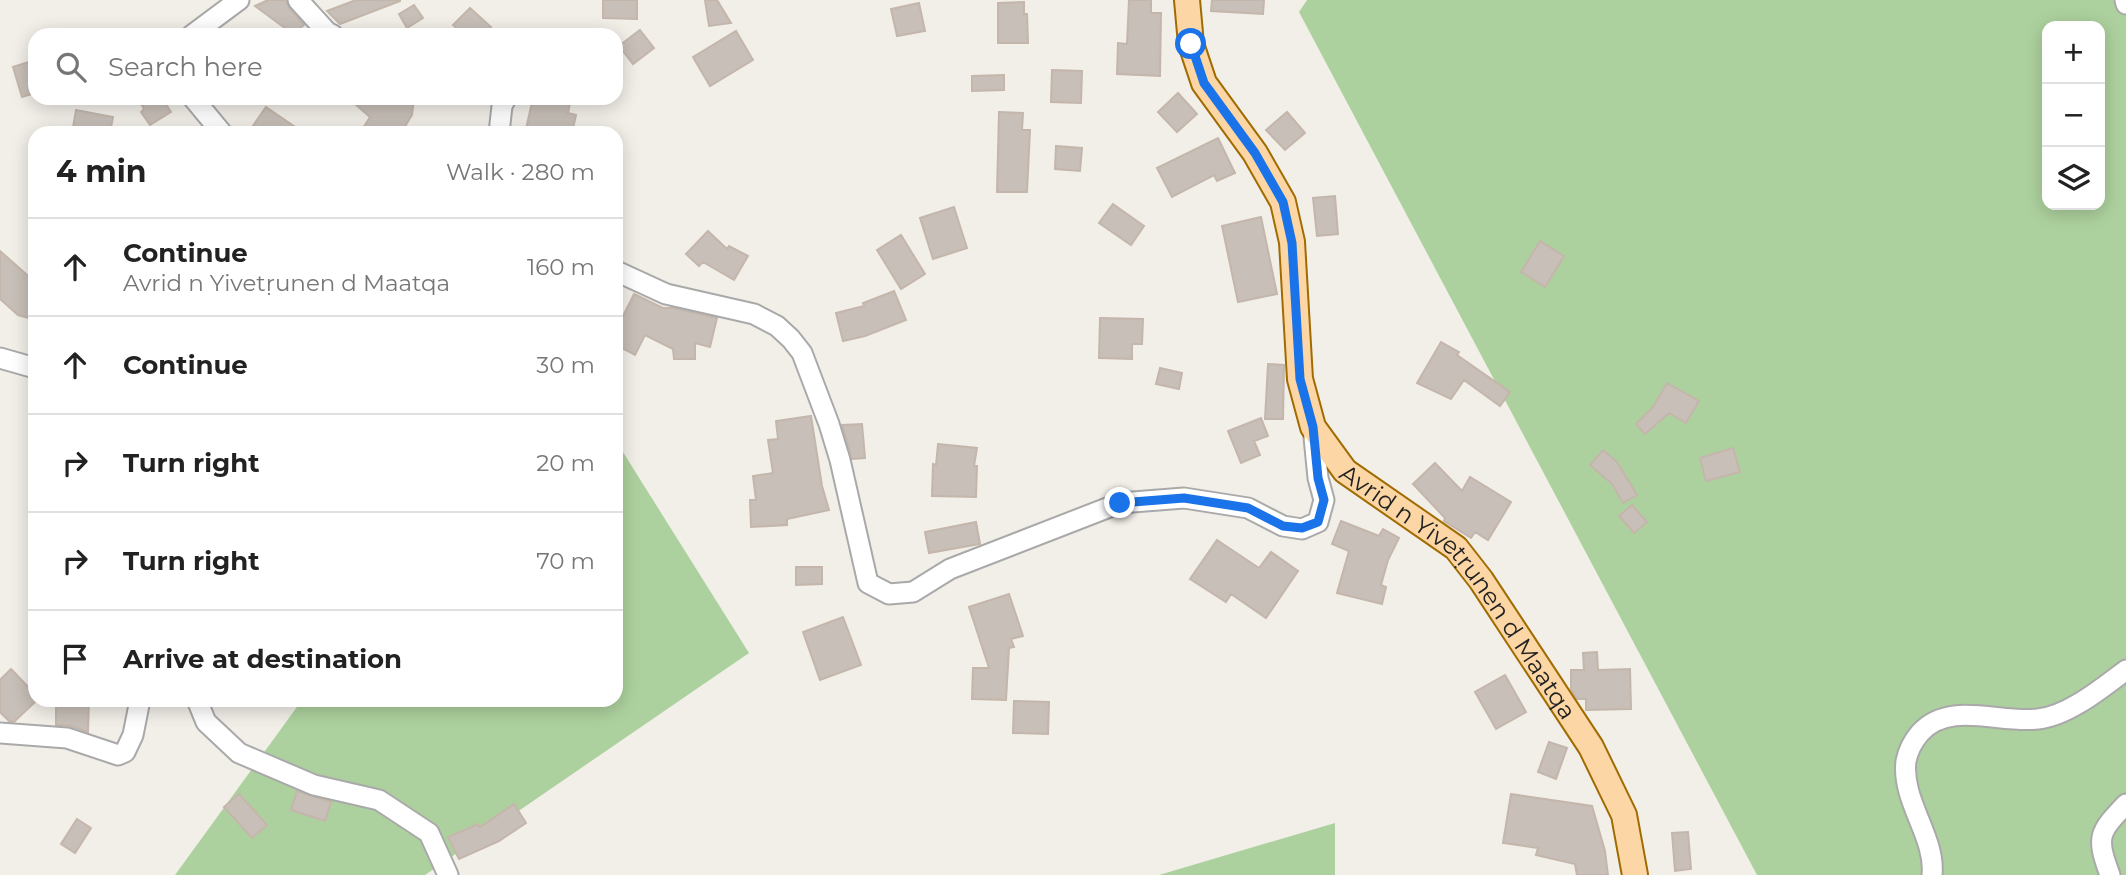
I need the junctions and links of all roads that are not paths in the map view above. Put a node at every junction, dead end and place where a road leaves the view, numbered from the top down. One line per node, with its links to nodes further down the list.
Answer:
1 (239, 0): 4 (street)
2 (298, 0): 5 (street)
3 (1187, 0): 13 (main road, Avrid n Yivetṛunen d Maatqa)
4 (201, 28)
5 (323, 28)
6 (199, 105): 8 (street)
7 (502, 105): 9 (street)
8 (216, 126)
9 (500, 126)
10 (623, 274): 13 (street)
11 (0, 358): 12 (street)
12 (28, 366)
13 (1313, 427): 20 (main road, Avrid n Yivetṛunen d Maatqa)
14 (2126, 670): 21 (street)
15 (139, 707): 17 (street)
16 (200, 707): 19 (street)
17 (0, 733)
18 (2126, 804): 22 (street)
19 (448, 875)
20 (1634, 875)
21 (1932, 875)
22 (2110, 875)

